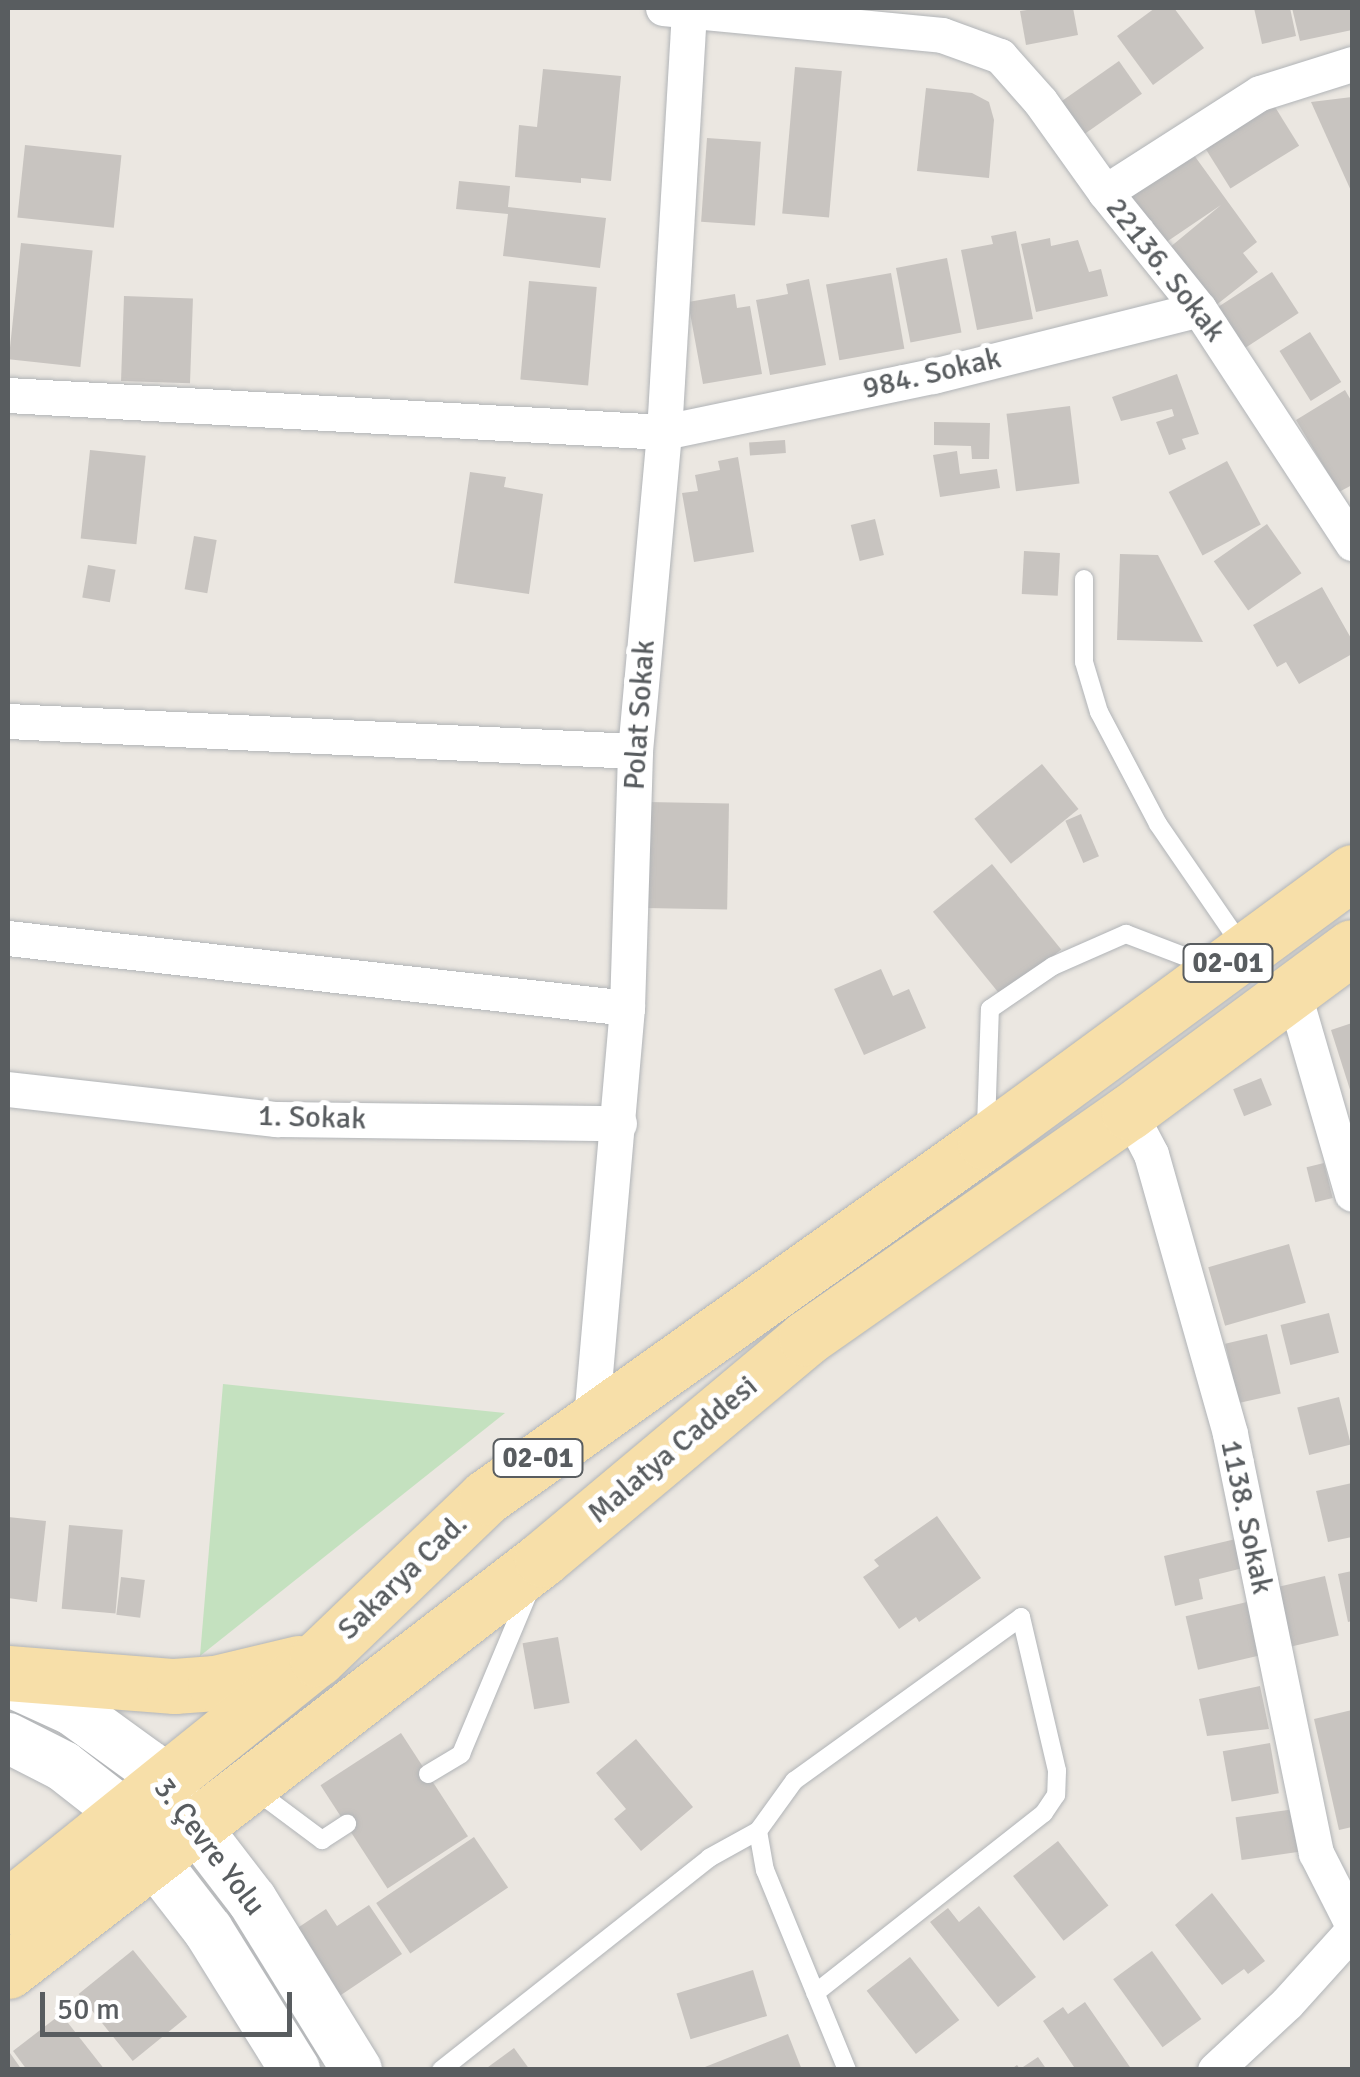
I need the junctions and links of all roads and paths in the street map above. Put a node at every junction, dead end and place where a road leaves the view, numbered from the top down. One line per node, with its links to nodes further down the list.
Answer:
1 (681, 9): 3 (street, 22136. Sokak); 6 (street, Polat Sokak)
2 (1352, 64): 3 (street)
3 (1104, 192): 4 (street, 22136. Sokak)
4 (1200, 309): 6 (street, 984. Sokak); 7 (street, 22136. Sokak)
5 (8, 395): 6 (street, 984. Sokak)
6 (664, 432): 10 (street, Polat Sokak)
7 (1352, 542)
8 (1084, 579): 14 (lane)
9 (8, 721): 10 (street)
10 (635, 750): 16 (street, Polat Sokak)
11 (1352, 872): 14 (main road, 02-01)
12 (8, 938): 16 (street)
13 (1352, 946): 15 (main road, Malatya Caddesi)
14 (1233, 960): 20 (main road, Sakarya Cad. / 02-01); 20 (lane)
15 (1292, 991): 18 (main road, Malatya Caddesi); 21 (street)
16 (627, 1008): 19 (street, Polat Sokak)
17 (8, 1089): 19 (street, 1. Sokak)
18 (1128, 1112): 22 (main road, Malatya Caddesi); 36 (street, 1138. Sokak)
19 (618, 1123): 25 (street, Polat Sokak)
20 (972, 1152): 22 (main road); 23 (main road, Sakarya Cad. / 02-01)
21 (1352, 1194)
22 (992, 1208): 24 (main road, Malatya Caddesi)
23 (831, 1251): 24 (main road); 25 (main road, Sakarya Cad. / 02-01)
24 (864, 1298): 26 (main road, Malatya Caddesi)
25 (591, 1418): 27 (main road, Sakarya Cad. / 02-01)
26 (542, 1559): 30 (lane); 31 (main road, Malatya Caddesi)
27 (317, 1659): 28 (main road); 32 (main road, Sakarya Cad. / 02-01)
28 (8, 1677): 32 (main road, 3. Çevre Yolu)
29 (8, 1738): 32 (main road, 3. Çevre Yolu)
30 (428, 1774)
31 (247, 1784): 32 (main road, Malatya Caddesi); 33 (lane)
32 (157, 1821): 35 (main road, Sakarya Cad. / 02-01); 37 (main road, Malatya Caddesi); 39 (main road, 3. Çevre Yolu); 40 (main road, 3. Çevre Yolu)
33 (347, 1824)
34 (758, 1831): 38 (lane); 38 (lane); 41 (lane)
35 (8, 1907)
36 (1352, 1928): 43 (street)
37 (8, 1972)
38 (815, 1994): 42 (lane)
39 (294, 2070)
40 (357, 2070)
41 (441, 2070)
42 (846, 2070)
43 (1215, 2070)

